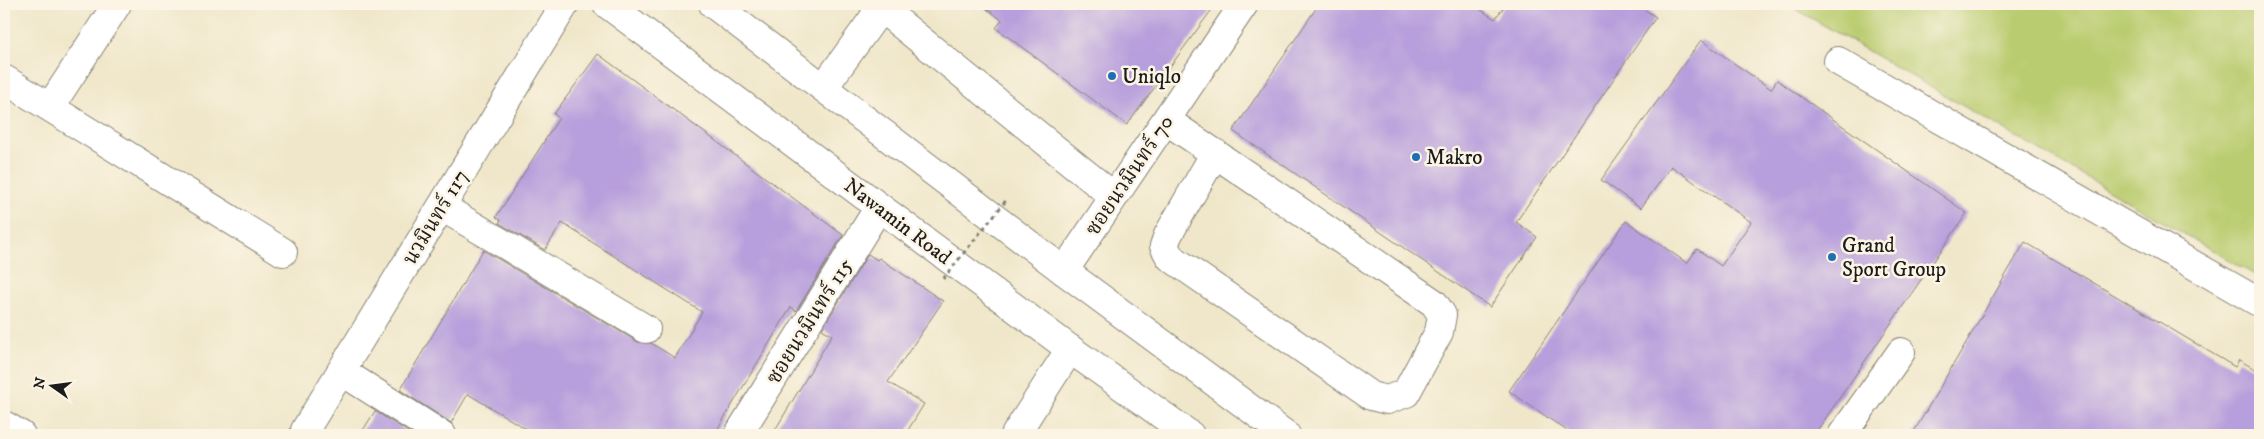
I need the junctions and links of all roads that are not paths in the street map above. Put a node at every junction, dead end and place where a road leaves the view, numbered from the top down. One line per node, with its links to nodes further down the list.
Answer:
1 (116, 4): 10 (street)
2 (565, 4): 14 (street, นวมินทร์ 117)
3 (607, 4): 15 (street, Nawamin Road)
4 (713, 4): 9 (street)
5 (1244, 4): 11 (street, ซอยนวมินทร์ 70)
6 (878, 6): 9 (street); 13 (street)
7 (1838, 61): 18 (street)
8 (4, 79): 10 (street)
9 (824, 87): 17 (street)
10 (50, 107): 16 (street)
11 (1166, 120): 12 (street); 13 (street, ซอยนวมินทร์ 70)
12 (1216, 153): 12 (street)
13 (1113, 196): 17 (street, ซอยนวมินทร์ 70)
14 (442, 207): 19 (street); 22 (street, นวมินทร์ 117)
15 (879, 207): 20 (street, Nawamin Road); 27 (street, ซอยนวมินทร์ 115)
16 (283, 252)
17 (1064, 271): 30 (street)
18 (2260, 303)
19 (646, 329)
20 (1070, 349): 28 (street); 29 (street, Nawamin Road)
21 (1901, 352): 31 (street)
22 (341, 371): 24 (street, นวมินทร์ 117); 26 (street)
23 (4, 425): 25 (street)
24 (305, 430)
25 (21, 435)
26 (442, 435)
27 (738, 435)
28 (1015, 435)
29 (1190, 435)
30 (1286, 435)
31 (1842, 435)

